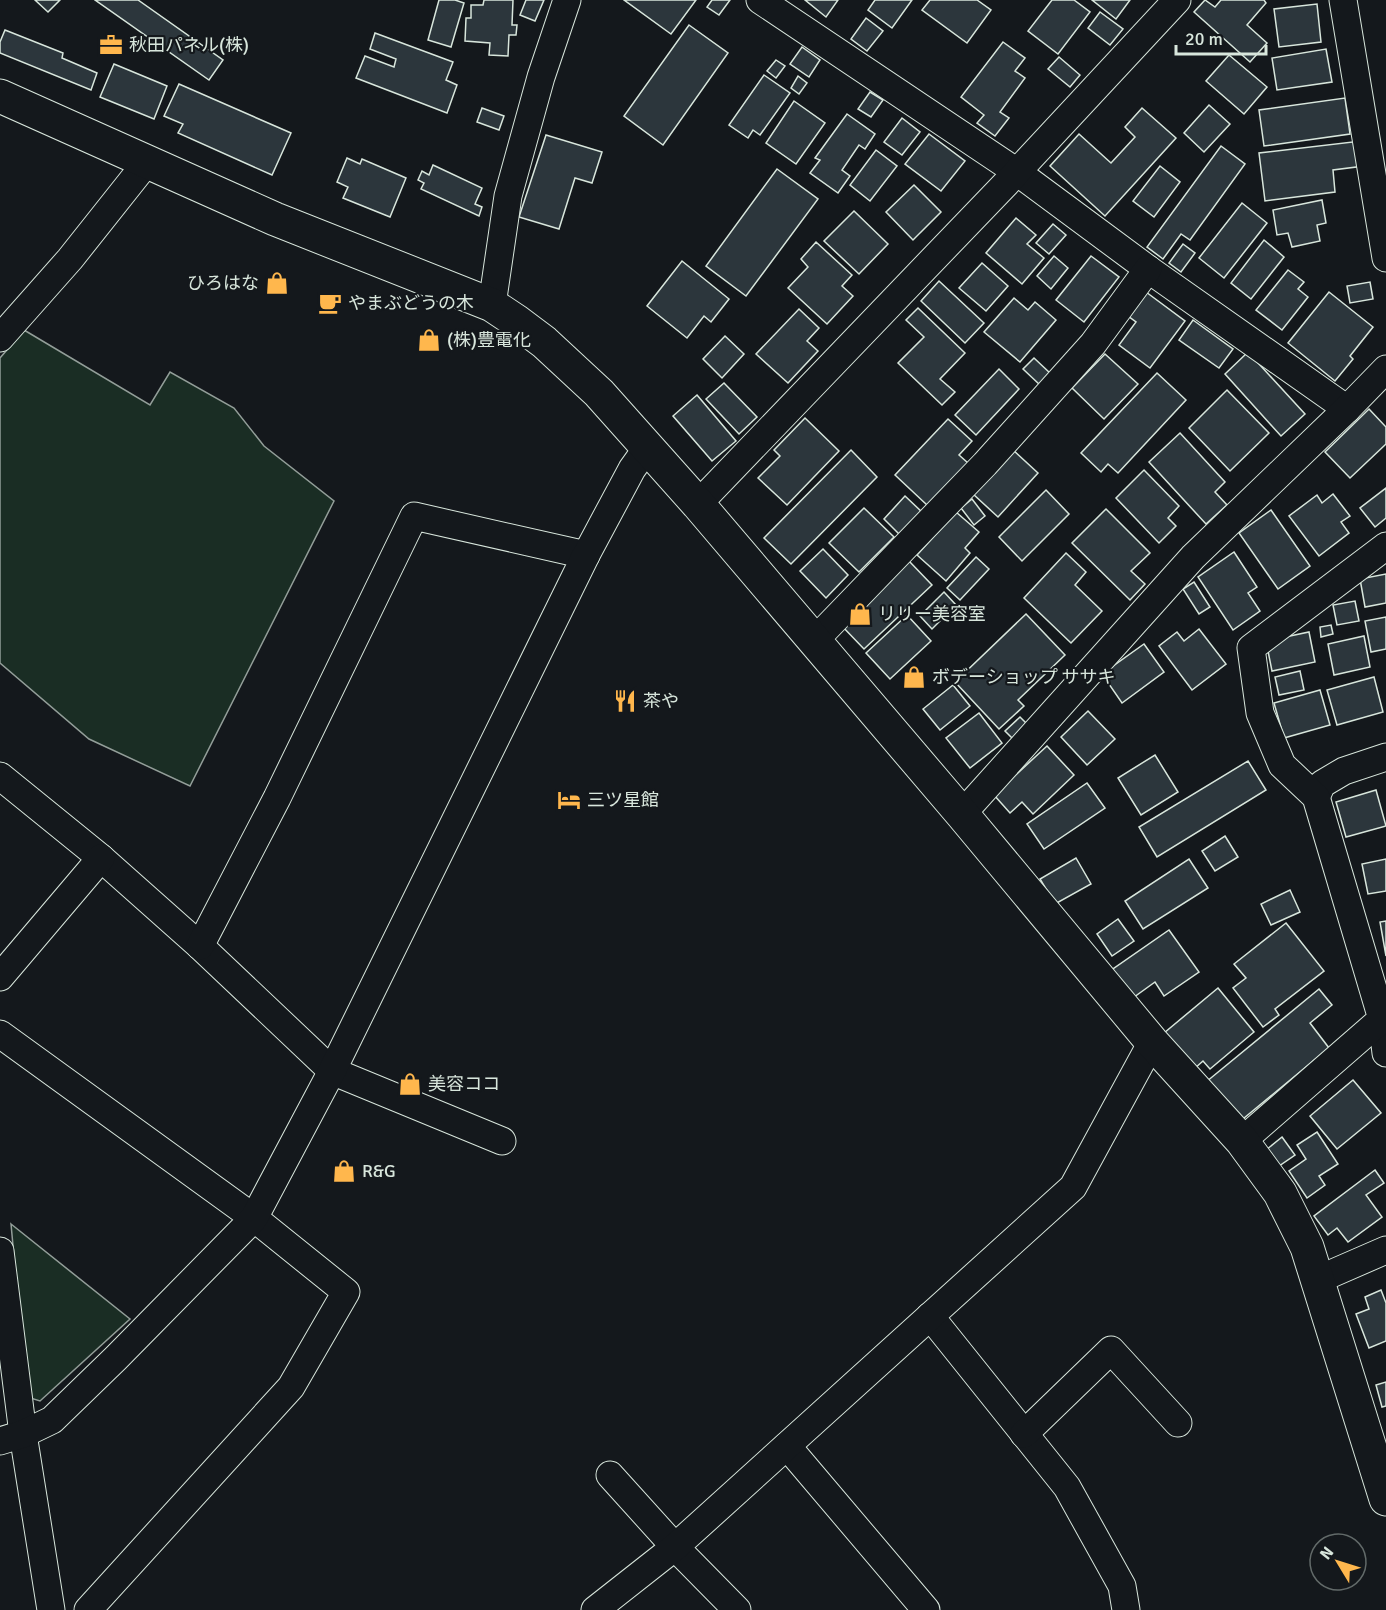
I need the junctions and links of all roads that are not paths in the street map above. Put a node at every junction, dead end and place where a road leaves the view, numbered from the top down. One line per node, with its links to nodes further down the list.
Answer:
1 (567, 0): 10 (street)
2 (760, 0): 7 (street)
3 (1177, 0): 7 (street)
4 (1343, 0): 8 (street)
5 (0, 96): 6 (street)
6 (147, 162): 10 (street); 11 (street)
7 (1017, 172): 9 (street); 15 (street)
8 (1386, 258)
9 (1148, 268): 13 (street); 18 (street)
10 (492, 305): 14 (street)
11 (0, 338)
12 (1386, 369): 13 (street)
13 (1347, 409): 22 (street)
14 (647, 448): 15 (street); 17 (street)
15 (698, 504): 18 (street)
16 (1386, 546): 21 (street)
17 (586, 555): 24 (street); 30 (street)
18 (814, 641): 22 (street)
19 (1386, 757): 21 (street)
20 (0, 776): 23 (street)
21 (1316, 796): 26 (street)
22 (962, 814): 28 (street)
23 (101, 858): 24 (street); 25 (street)
24 (200, 946): 30 (street)
25 (0, 977)
26 (1382, 1019): 29 (street); 32 (street)
27 (0, 1034): 33 (street)
28 (1152, 1042): 32 (street); 37 (street)
29 (1386, 1053)
30 (332, 1071): 31 (street); 33 (street)
31 (502, 1141)
32 (1242, 1141): 36 (street)
33 (254, 1218): 40 (street); 46 (street)
34 (1386, 1250): 36 (street)
35 (0, 1251): 40 (street)
36 (1317, 1280): 43 (street)
37 (930, 1316): 39 (street); 41 (street)
38 (1178, 1423): 39 (street)
39 (1024, 1434): 50 (street)
40 (11, 1437): 45 (street)
41 (787, 1446): 44 (street); 49 (street)
42 (610, 1475): 44 (street)
43 (1386, 1499)
44 (675, 1547): 47 (street); 48 (street)
45 (51, 1610)
46 (88, 1610)
47 (595, 1610)
48 (737, 1610)
49 (926, 1610)
50 (1126, 1610)

